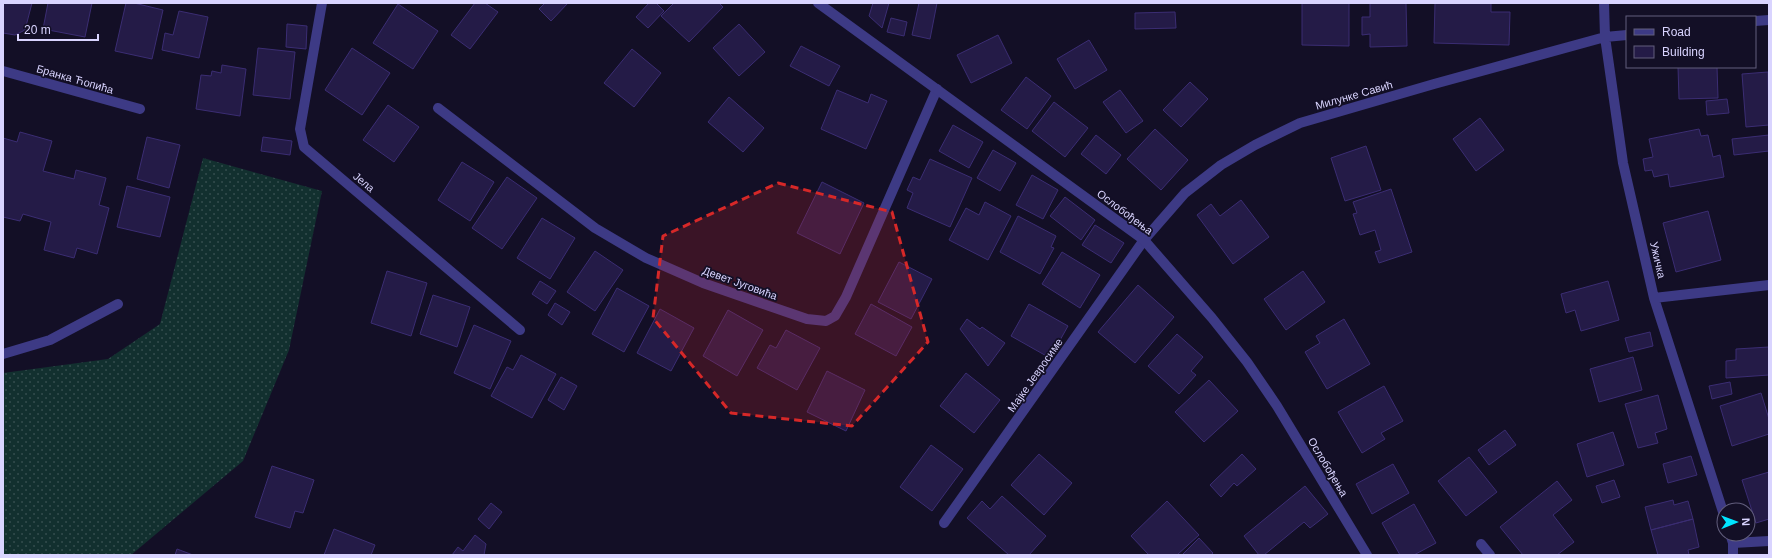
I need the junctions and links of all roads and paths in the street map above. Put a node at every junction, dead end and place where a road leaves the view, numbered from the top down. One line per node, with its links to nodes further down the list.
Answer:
1 (322, 3): 16 (street, Јела)
2 (818, 3): 9 (street, Ослобођења)
3 (1604, 3): 7 (street, Ужичка)
4 (1769, 20): 5 (street)
5 (1756, 21)
6 (1626, 35): 7 (street, Милунке Савић)
7 (1605, 37): 12 (street, Милунке Савић); 14 (street, Ужичка)
8 (3, 71): 11 (street, Бранка Ћопића)
9 (937, 89): 10 (street, Девет Југовића); 12 (street, Ослобођења)
10 (438, 108)
11 (140, 109)
12 (1144, 240): 19 (street, Мајке Јевросиме); 24 (street, Ослобођења)
13 (1769, 285): 14 (street)
14 (1654, 298): 18 (street, Ужичка)
15 (118, 304): 17 (street)
16 (520, 330)
17 (3, 354)
18 (1720, 502)
19 (944, 524)
20 (1756, 540): 21 (street)
21 (1769, 541)
22 (1731, 542): 26 (street)
23 (1481, 544): 25 (street)
24 (1367, 555)
25 (1490, 555)
26 (1733, 555)

